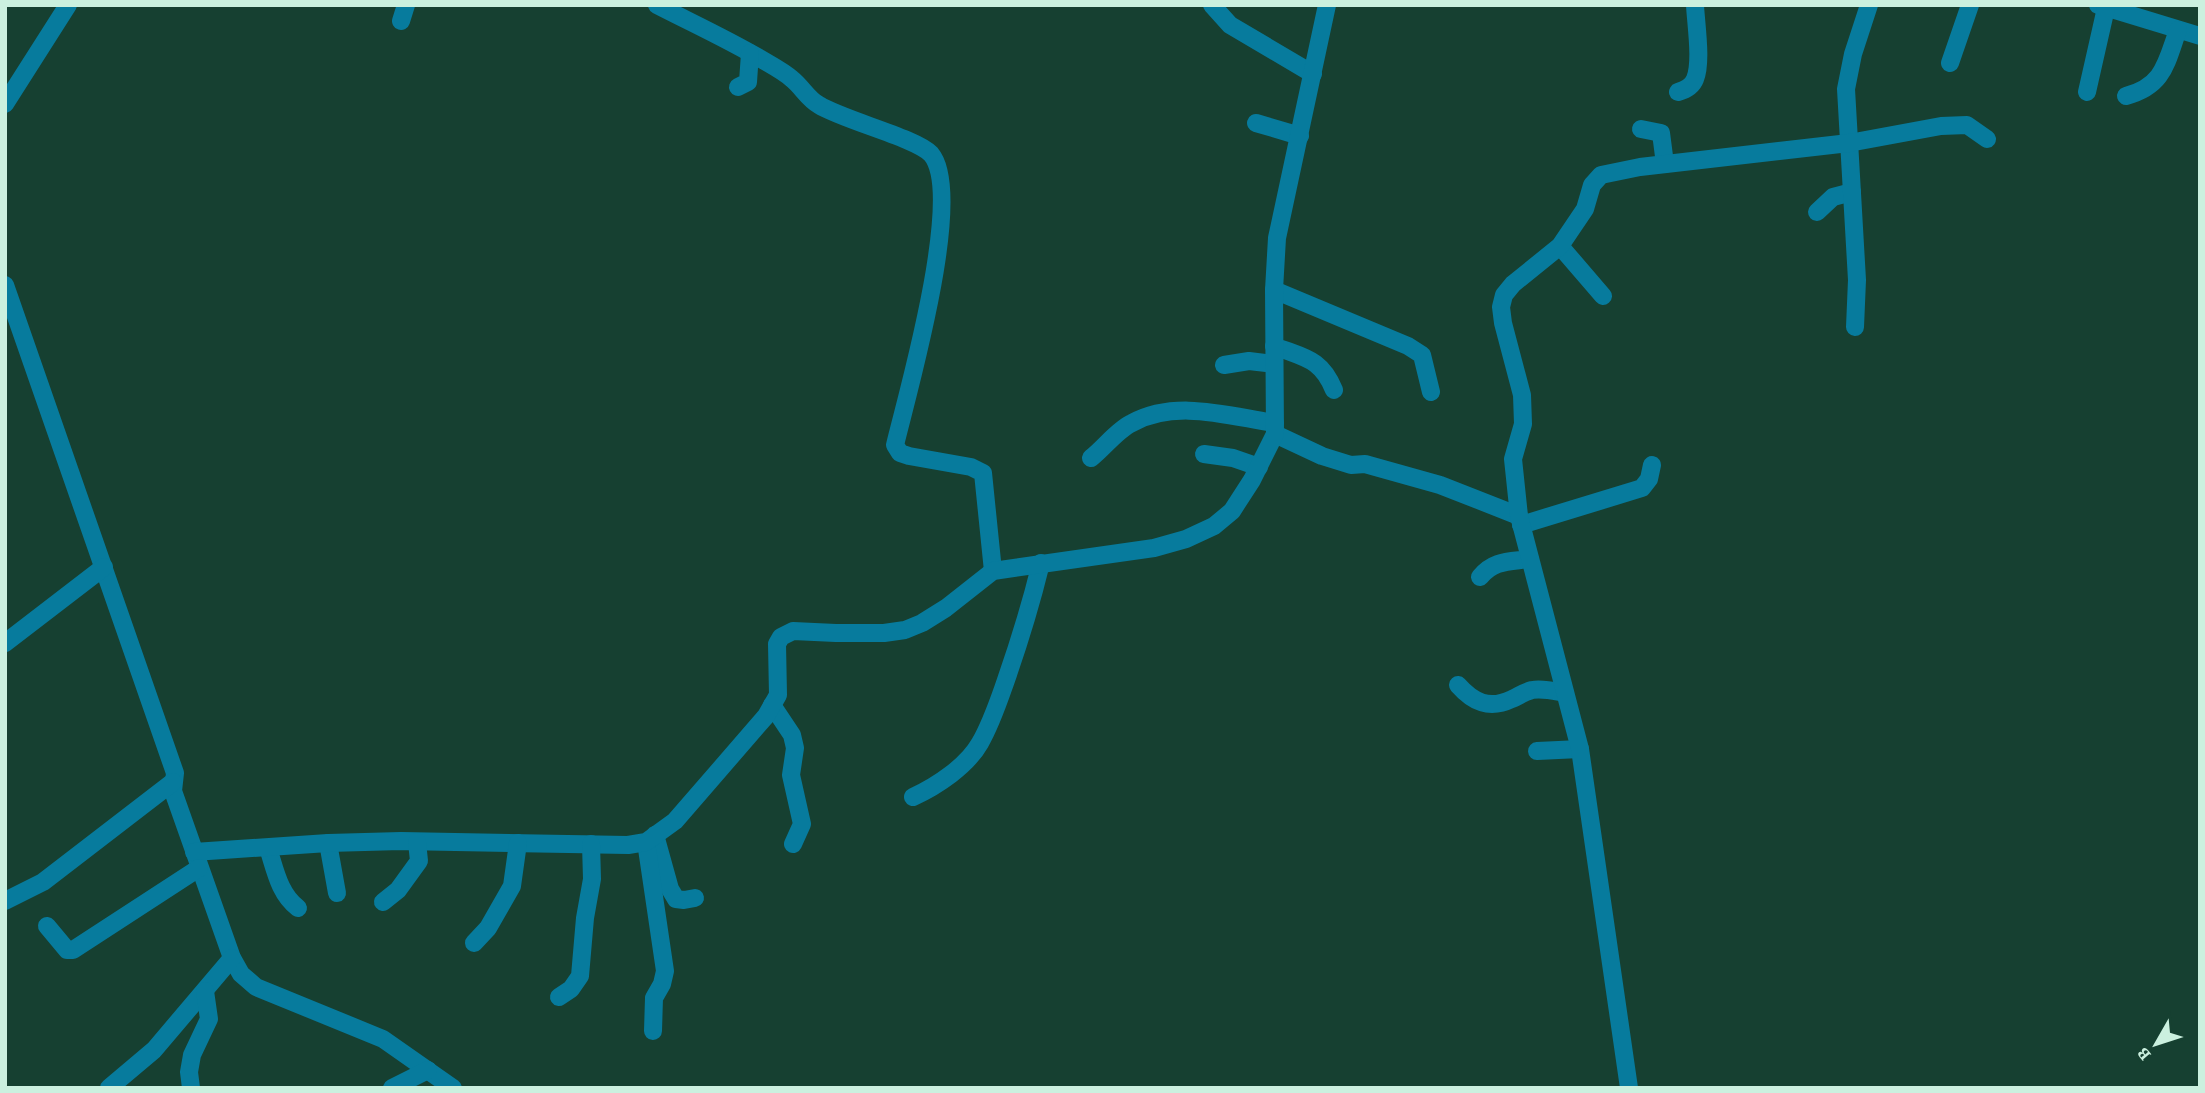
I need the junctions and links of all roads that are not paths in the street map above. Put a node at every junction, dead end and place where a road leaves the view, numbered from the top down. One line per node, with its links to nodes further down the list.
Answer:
1 (68, 5): 18 (street)
2 (657, 5): 11 (street)
3 (1212, 5): 13 (street)
4 (1327, 5): 13 (street)
5 (1695, 5): 15 (street)
6 (1868, 5): 23 (street)
7 (1970, 5): 12 (street)
8 (2102, 6): 9 (street); 16 (street)
9 (2178, 30): 10 (street); 17 (street)
10 (2200, 36)
11 (750, 53): 14 (street); 45 (street)
12 (1950, 64)
13 (1313, 74): 21 (street)
14 (738, 87)
15 (1678, 92)
16 (2087, 92)
17 (2126, 96)
18 (5, 104)
19 (1256, 124): 21 (street)
20 (1640, 129): 24 (street)
21 (1300, 136): 29 (street)
22 (1987, 139): 23 (street)
23 (1849, 143): 24 (street); 25 (street)
24 (1665, 164): 27 (street)
25 (1852, 192): 26 (street); 31 (street)
26 (1817, 212)
27 (1560, 246): 30 (street); 41 (street)
28 (5, 285): 44 (street)
29 (1274, 290): 32 (street); 35 (street)
30 (1603, 296)
31 (1855, 327)
32 (1274, 355): 33 (street); 34 (street); 36 (street)
33 (1224, 365)
34 (1334, 390)
35 (1431, 392)
36 (1275, 429): 38 (street); 40 (street); 41 (street)
37 (1204, 454): 40 (street)
38 (1091, 458)
39 (1652, 465): 41 (street)
40 (1259, 467): 43 (street)
41 (1520, 520): 42 (street)
42 (1530, 559): 46 (street); 49 (street)
43 (1041, 563): 45 (street); 54 (street)
44 (104, 567): 47 (street); 53 (street)
45 (993, 570): 50 (street)
46 (1480, 577)
47 (5, 643)
48 (1458, 685): 49 (street)
49 (1565, 693): 51 (street)
50 (772, 705): 55 (street); 60 (street)
51 (1580, 748): 52 (street); 79 (street)
52 (1537, 751)
53 (173, 782): 62 (street); 65 (street)
54 (913, 797)
55 (651, 839): 59 (street); 64 (street); 73 (street)
56 (417, 842): 57 (street); 58 (street); 66 (street)
57 (328, 843): 61 (street); 63 (street)
58 (519, 843): 59 (street); 69 (street)
59 (592, 844): 72 (street)
60 (793, 844)
61 (268, 848): 62 (street); 67 (street)
62 (196, 860): 68 (street); 70 (street)
63 (337, 893)
64 (695, 898)
65 (5, 901)
66 (383, 902)
67 (298, 908)
68 (47, 926)
69 (474, 943)
70 (232, 958): 71 (street); 74 (street)
71 (205, 991): 75 (street); 76 (street)
72 (559, 997)
73 (653, 1031)
74 (428, 1070): 77 (street); 78 (street)
75 (109, 1088)
76 (191, 1088)
77 (392, 1088)
78 (453, 1088)
79 (1629, 1088)

